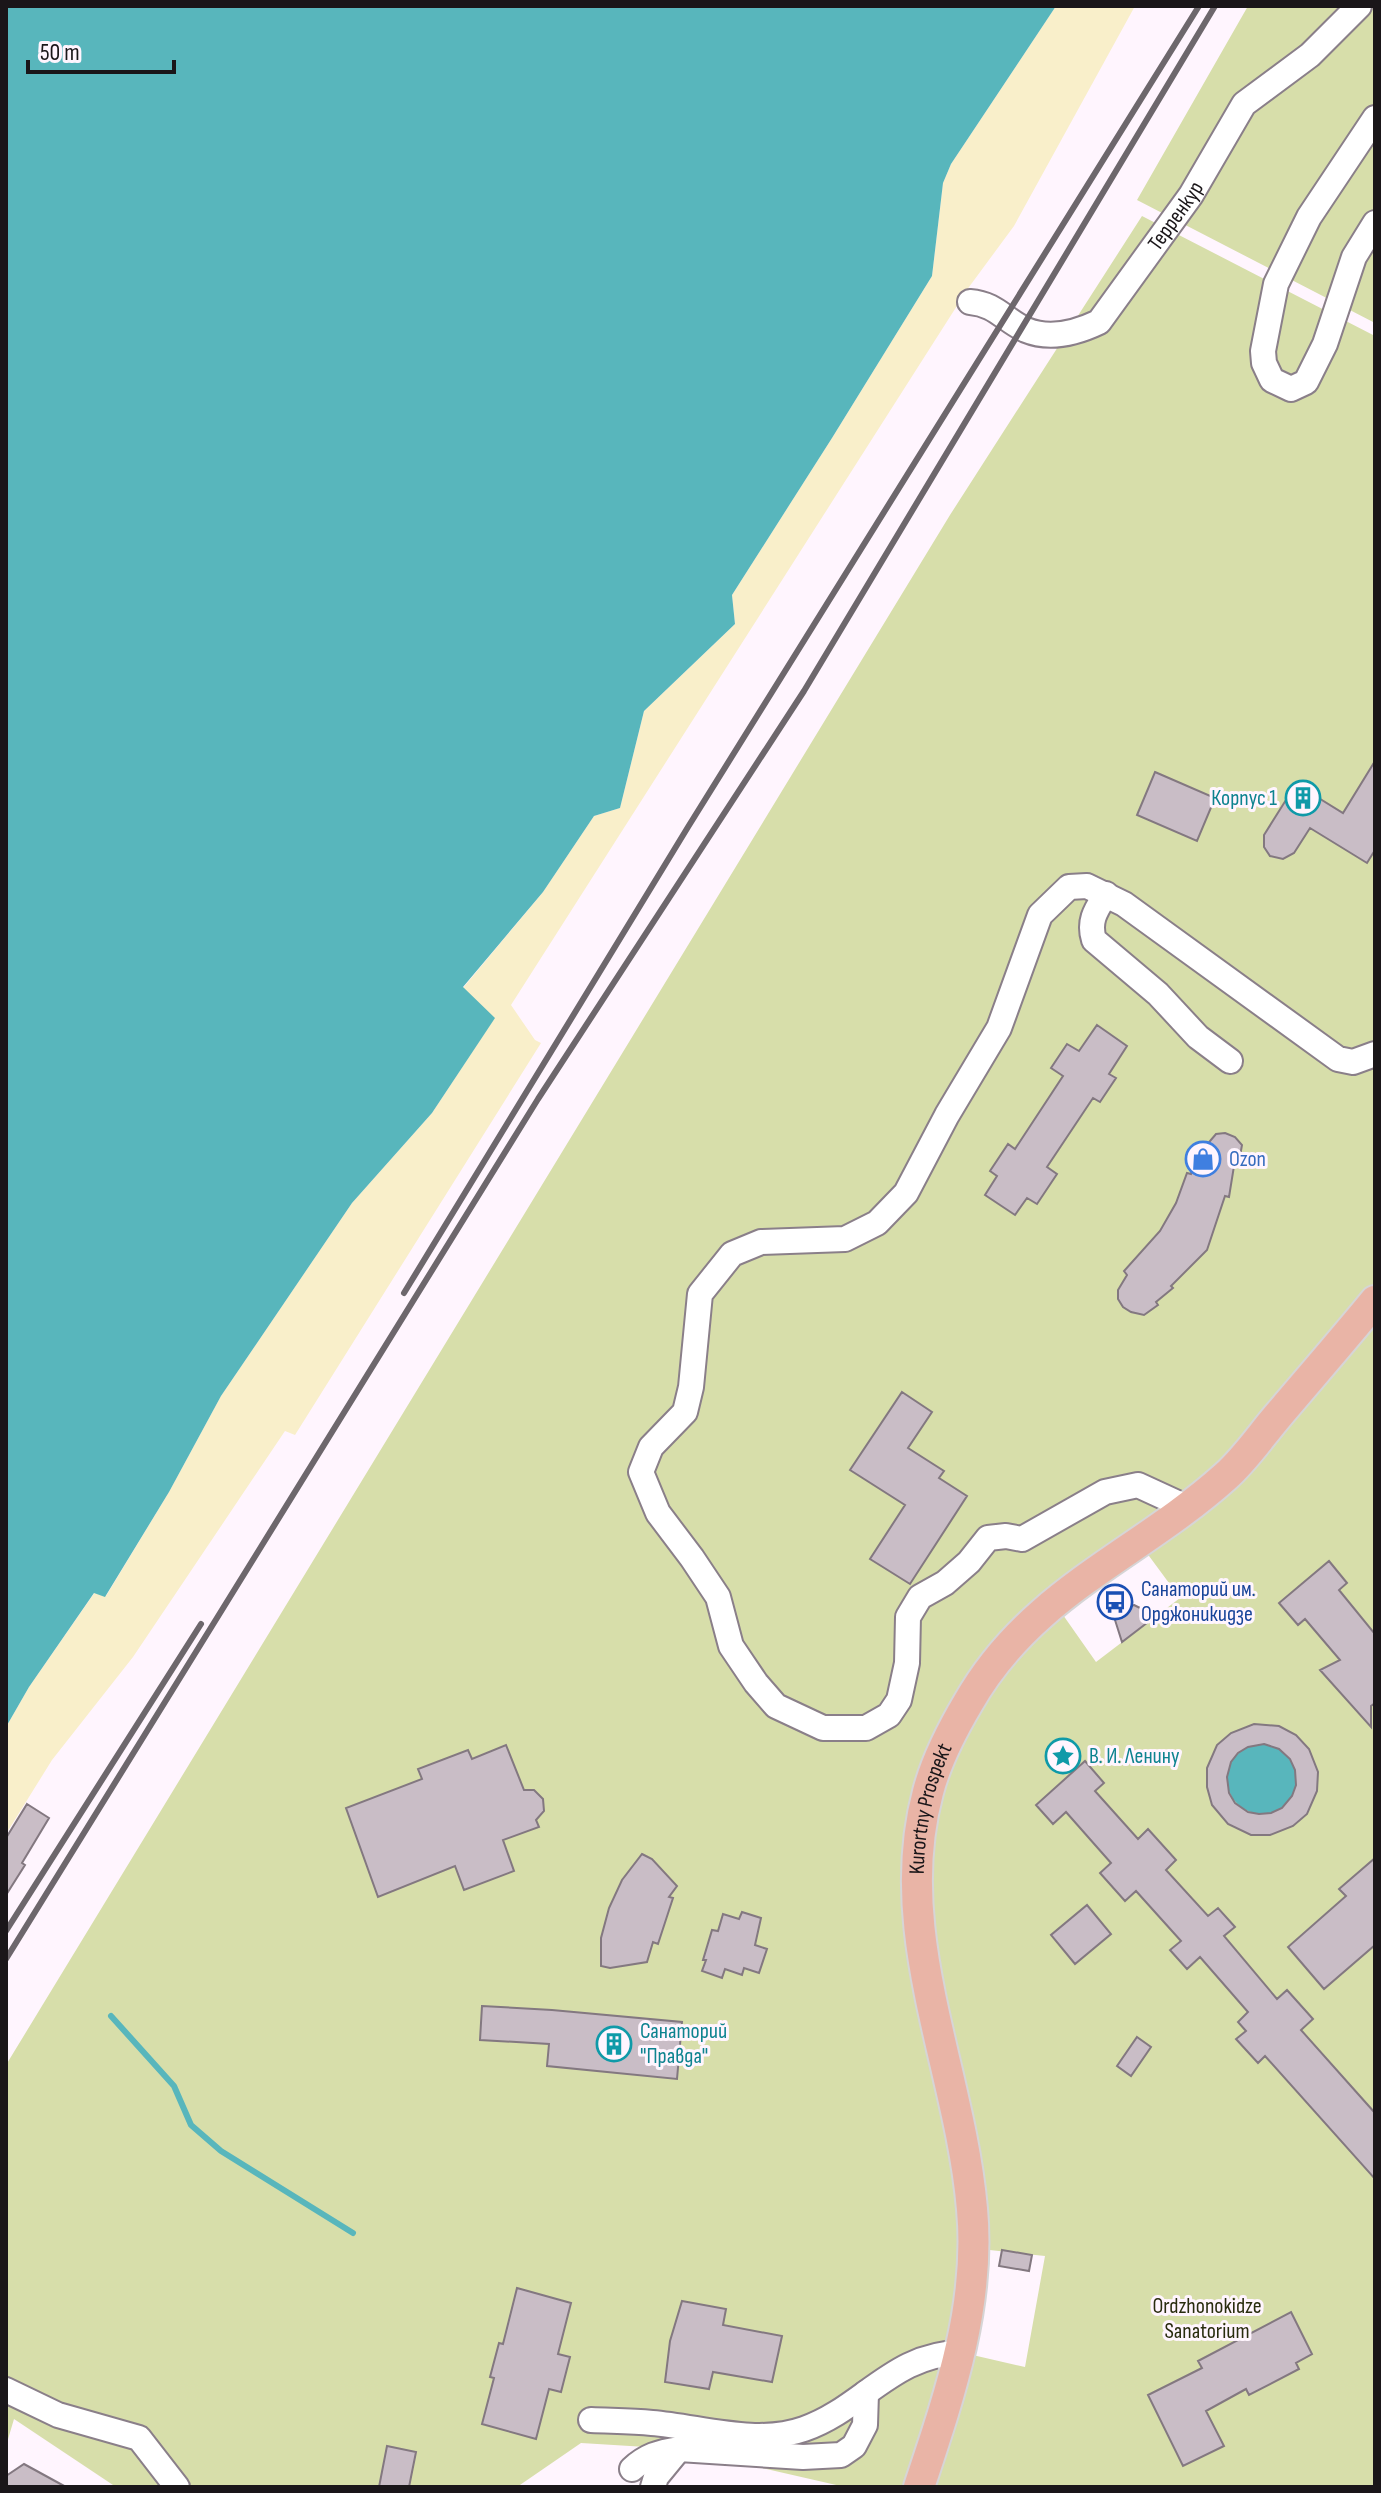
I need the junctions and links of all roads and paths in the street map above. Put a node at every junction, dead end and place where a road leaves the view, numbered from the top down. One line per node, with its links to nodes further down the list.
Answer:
1 (1359, 6): 4 (lane, Терренкур)
2 (1375, 118): 3 (lane)
3 (1375, 223)
4 (970, 302)
5 (1106, 894): 6 (lane); 7 (lane); 9 (lane)
6 (1375, 1054)
7 (1230, 1061)
8 (1375, 1301): 9 (main road, Kurortny Prospekt)
9 (1188, 1508): 10 (main road, Kurortny Prospekt)
10 (961, 2353): 12 (lane); 18 (main road, Kurortny Prospekt)
11 (6, 2390): 16 (lane)
12 (866, 2393): 13 (lane); 14 (lane)
13 (591, 2420)
14 (679, 2449): 15 (lane); 17 (lane)
15 (632, 2469)
16 (177, 2487)
17 (653, 2487)
18 (919, 2487)

